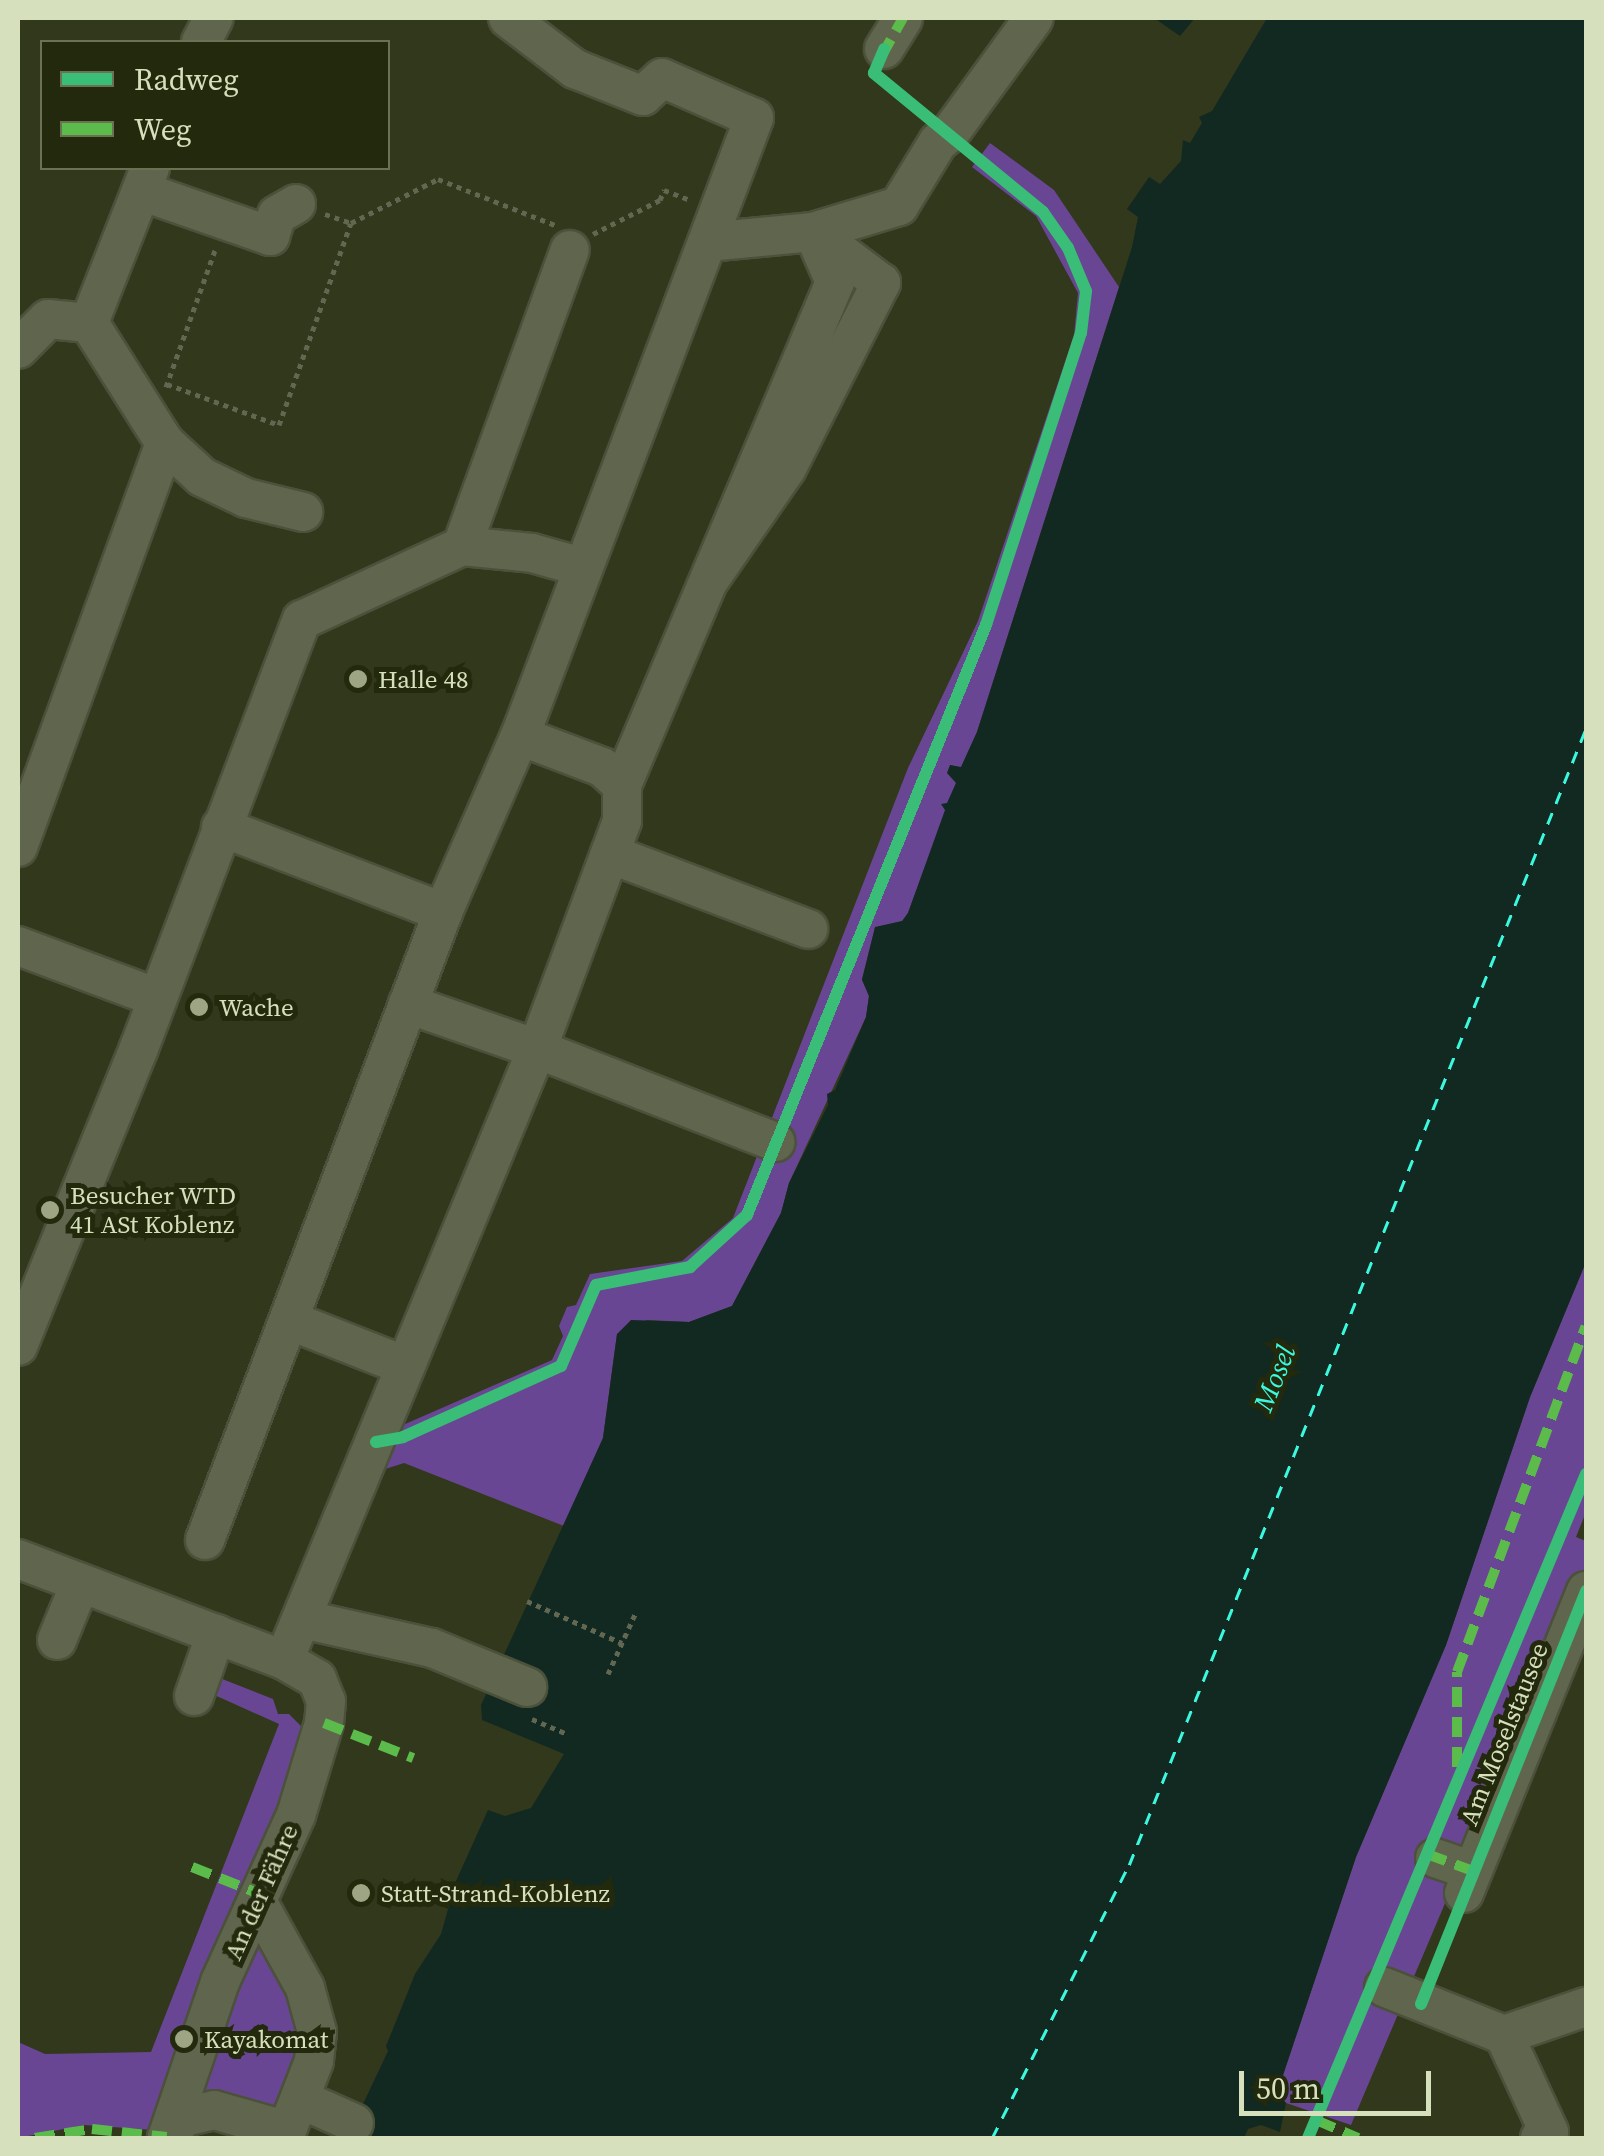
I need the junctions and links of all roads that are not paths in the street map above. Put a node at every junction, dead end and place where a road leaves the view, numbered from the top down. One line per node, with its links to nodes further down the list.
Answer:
1 (214, 18): 4 (street)
2 (508, 18): 7 (street)
3 (1034, 18): 8 (street)
4 (202, 40)
5 (146, 179): 6 (street); 10 (street)
6 (296, 204)
7 (713, 226): 8 (street); 15 (street)
8 (813, 232): 16 (street); 16 (street)
9 (574, 239): 14 (street)
10 (90, 323): 11 (street); 12 (street)
11 (18, 348)
12 (159, 433): 13 (street); 20 (street)
13 (303, 512)
14 (462, 546): 15 (street); 19 (street)
15 (582, 567): 17 (street)
16 (710, 579): 18 (street)
17 (520, 736): 18 (street); 22 (street)
18 (622, 785): 21 (street)
19 (221, 828): 22 (street); 25 (street)
20 (18, 846)
21 (610, 854): 23 (street); 27 (street)
22 (443, 912): 26 (street)
23 (808, 929)
24 (18, 946): 25 (street)
25 (158, 998): 30 (street)
26 (408, 1004): 27 (street); 29 (street)
27 (537, 1049): 28 (street); 31 (street)
28 (776, 1142)
29 (291, 1321): 31 (street); 32 (street)
30 (18, 1346)
31 (405, 1366): 36 (street)
32 (204, 1540)
33 (18, 1559): 34 (street)
34 (80, 1584): 37 (street); 38 (street)
35 (1586, 1591): 42 (street, Am Moselstausee)
36 (302, 1619): 39 (street); 40 (street)
37 (216, 1634): 39 (street); 41 (street)
38 (57, 1640)
39 (284, 1660): 43 (street, An der Fähre)
40 (527, 1686)
41 (194, 1696)
42 (1435, 1858)
43 (257, 1901): 48 (street); 49 (street, An der Fähre)
44 (1384, 1988): 46 (street)
45 (1586, 2006): 46 (street)
46 (1504, 2035): 50 (street)
47 (354, 2123): 48 (street)
48 (285, 2129): 49 (street)
49 (166, 2138)
50 (1540, 2138)

